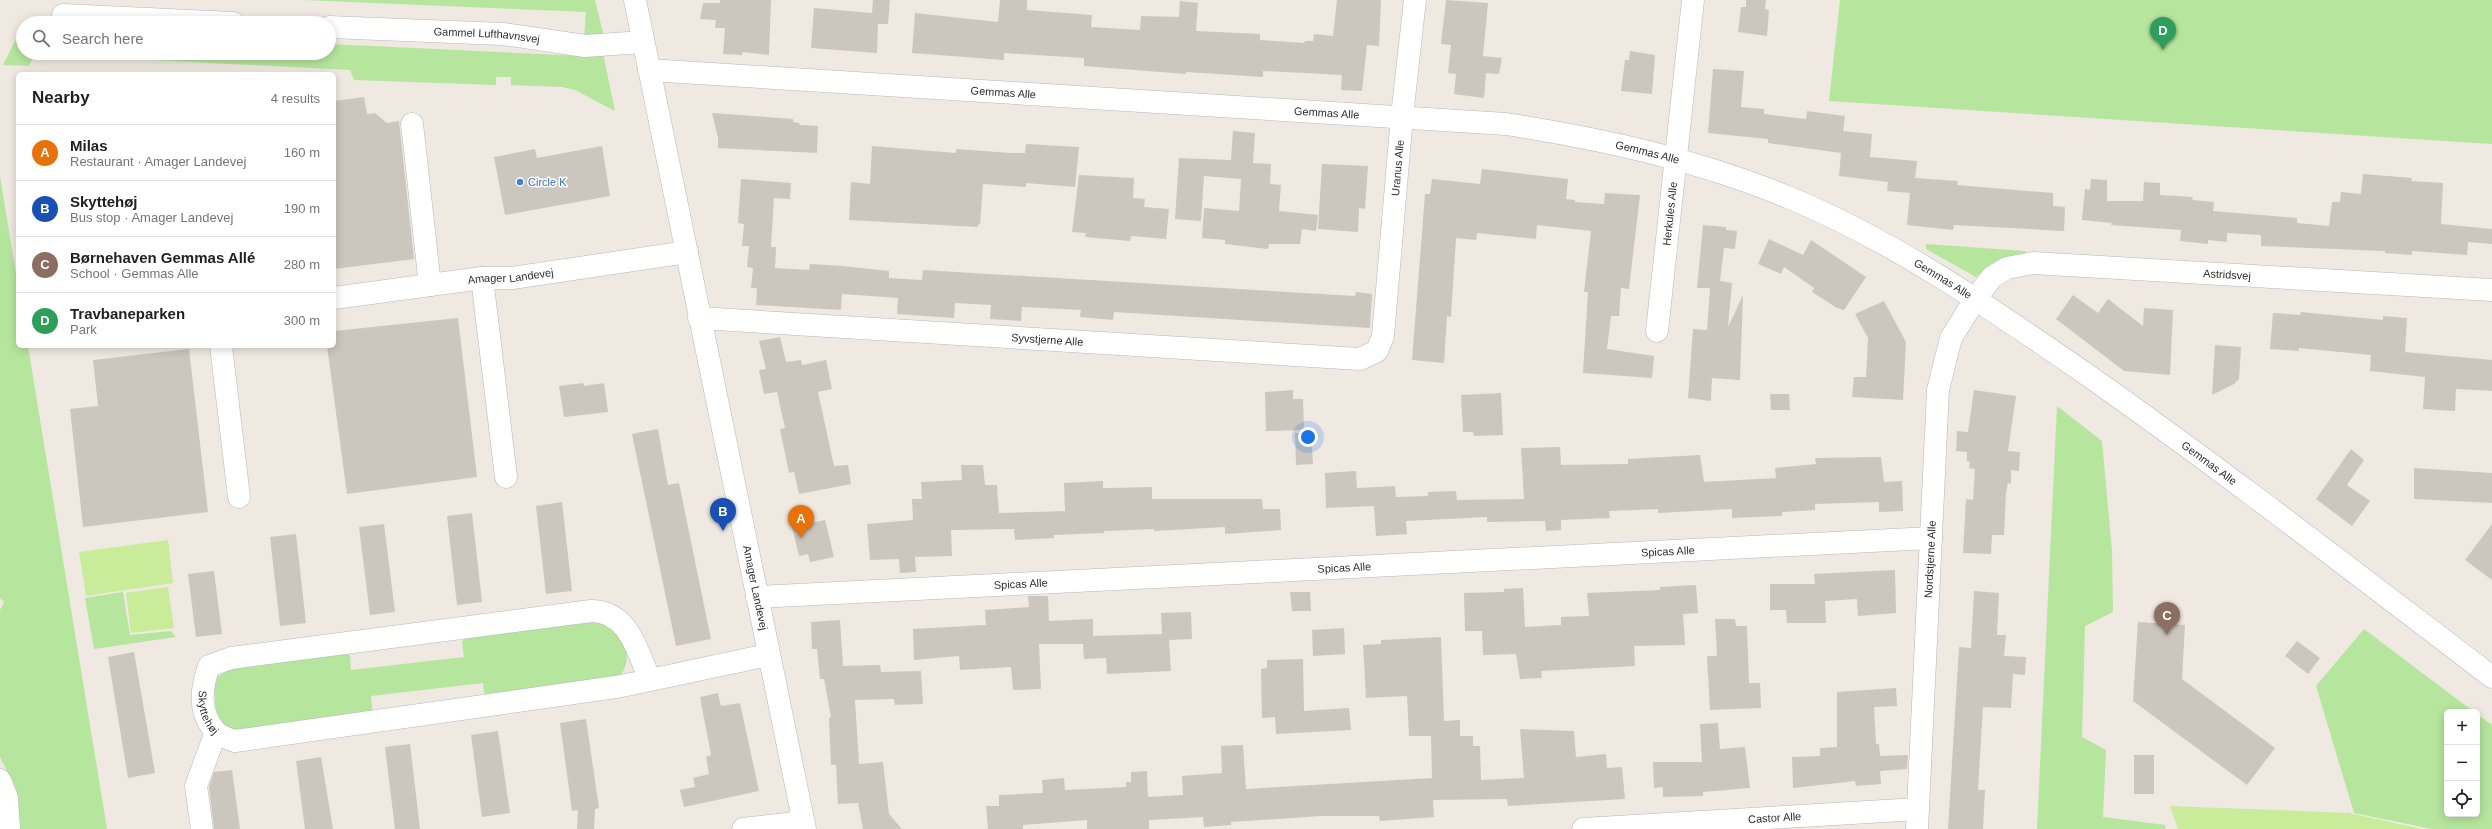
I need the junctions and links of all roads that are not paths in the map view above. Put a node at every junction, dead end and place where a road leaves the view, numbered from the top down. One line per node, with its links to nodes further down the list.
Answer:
1 (634, 0): 7 (street, Amager Landevej)
2 (1415, 0): 9 (street, Uranus Alle)
3 (1693, 0): 11 (street, Herkules Alle)
4 (63, 15): 5 (street)
5 (84, 16)
6 (336, 27): 7 (street, Gammel Lufthavnsvej)
7 (643, 42): 8 (street, Amager Landevej)
8 (649, 70): 9 (street, Gemmas Alle); 12 (street, Amager Landevej)
9 (1402, 116): 11 (street, Gemmas Alle); 20 (street, Uranus Alle)
10 (412, 124): 14 (street)
11 (1676, 157): 17 (street, Gemmas Alle); 19 (street, Herkules Alle)
12 (687, 252): 13 (street, Amager Landevej); 18 (street, Amager Landevej)
13 (482, 278): 14 (street, Amager Landevej); 22 (street)
14 (430, 285): 16 (street, Amager Landevej)
15 (2492, 290): 17 (street, Astridsvej)
16 (336, 298)
17 (1976, 298): 24 (street, Nordstjerne Alle); 27 (street, Gemmas Alle)
18 (699, 318): 20 (street, Syvstjerne Alle); 25 (street, Amager Landevej)
19 (1657, 331)
20 (1383, 336)
21 (220, 348): 23 (street)
22 (506, 476)
23 (239, 497)
24 (1931, 538): 25 (street, Spicas Alle); 31 (street, Nordstjerne Alle)
25 (757, 597): 26 (street, Amager Landevej)
26 (769, 655): 28 (street, Skyttehøj); 33 (street, Amager Landevej)
27 (2492, 677)
28 (650, 680): 29 (street, Skyttehøj); 29 (street, Skyttehøj)
29 (216, 732): 35 (street)
30 (0, 780): 34 (street)
31 (1918, 819): 32 (street, Castor Alle)
32 (1777, 823): 37 (street, Castor Alle)
33 (804, 825): 36 (street)
34 (9, 829)
35 (202, 829)
36 (743, 829)
37 (1583, 829)

